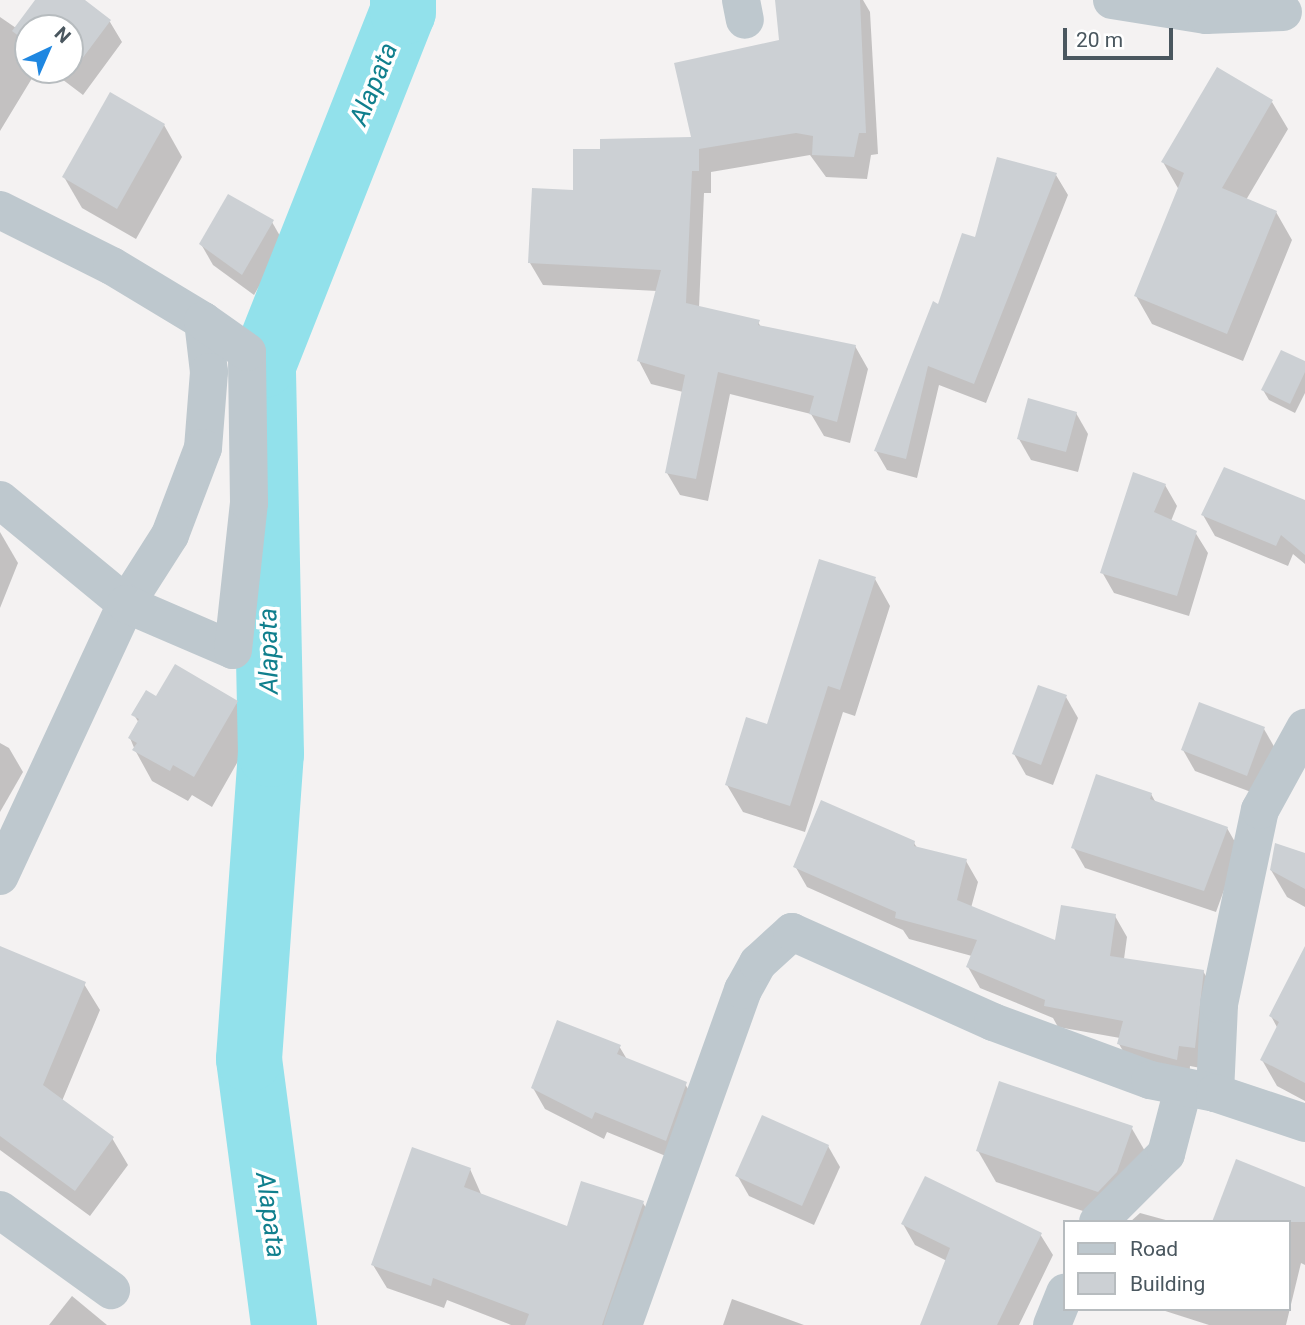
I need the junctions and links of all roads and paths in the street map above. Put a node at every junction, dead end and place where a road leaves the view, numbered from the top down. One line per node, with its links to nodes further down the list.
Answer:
1 (1112, 0): 2 (street)
2 (1286, 11)
3 (0, 210): 4 (street)
4 (203, 321): 6 (street); 6 (street)
5 (0, 500): 6 (street)
6 (126, 604): 8 (street)
7 (1305, 728): 9 (street)
8 (0, 876)
9 (1199, 1091): 10 (street); 12 (street); 15 (street)
10 (1305, 1123)
11 (0, 1210): 13 (street)
12 (1100, 1220)
13 (111, 1290)
14 (1064, 1295): 16 (street)
15 (622, 1325)
16 (1052, 1325)

